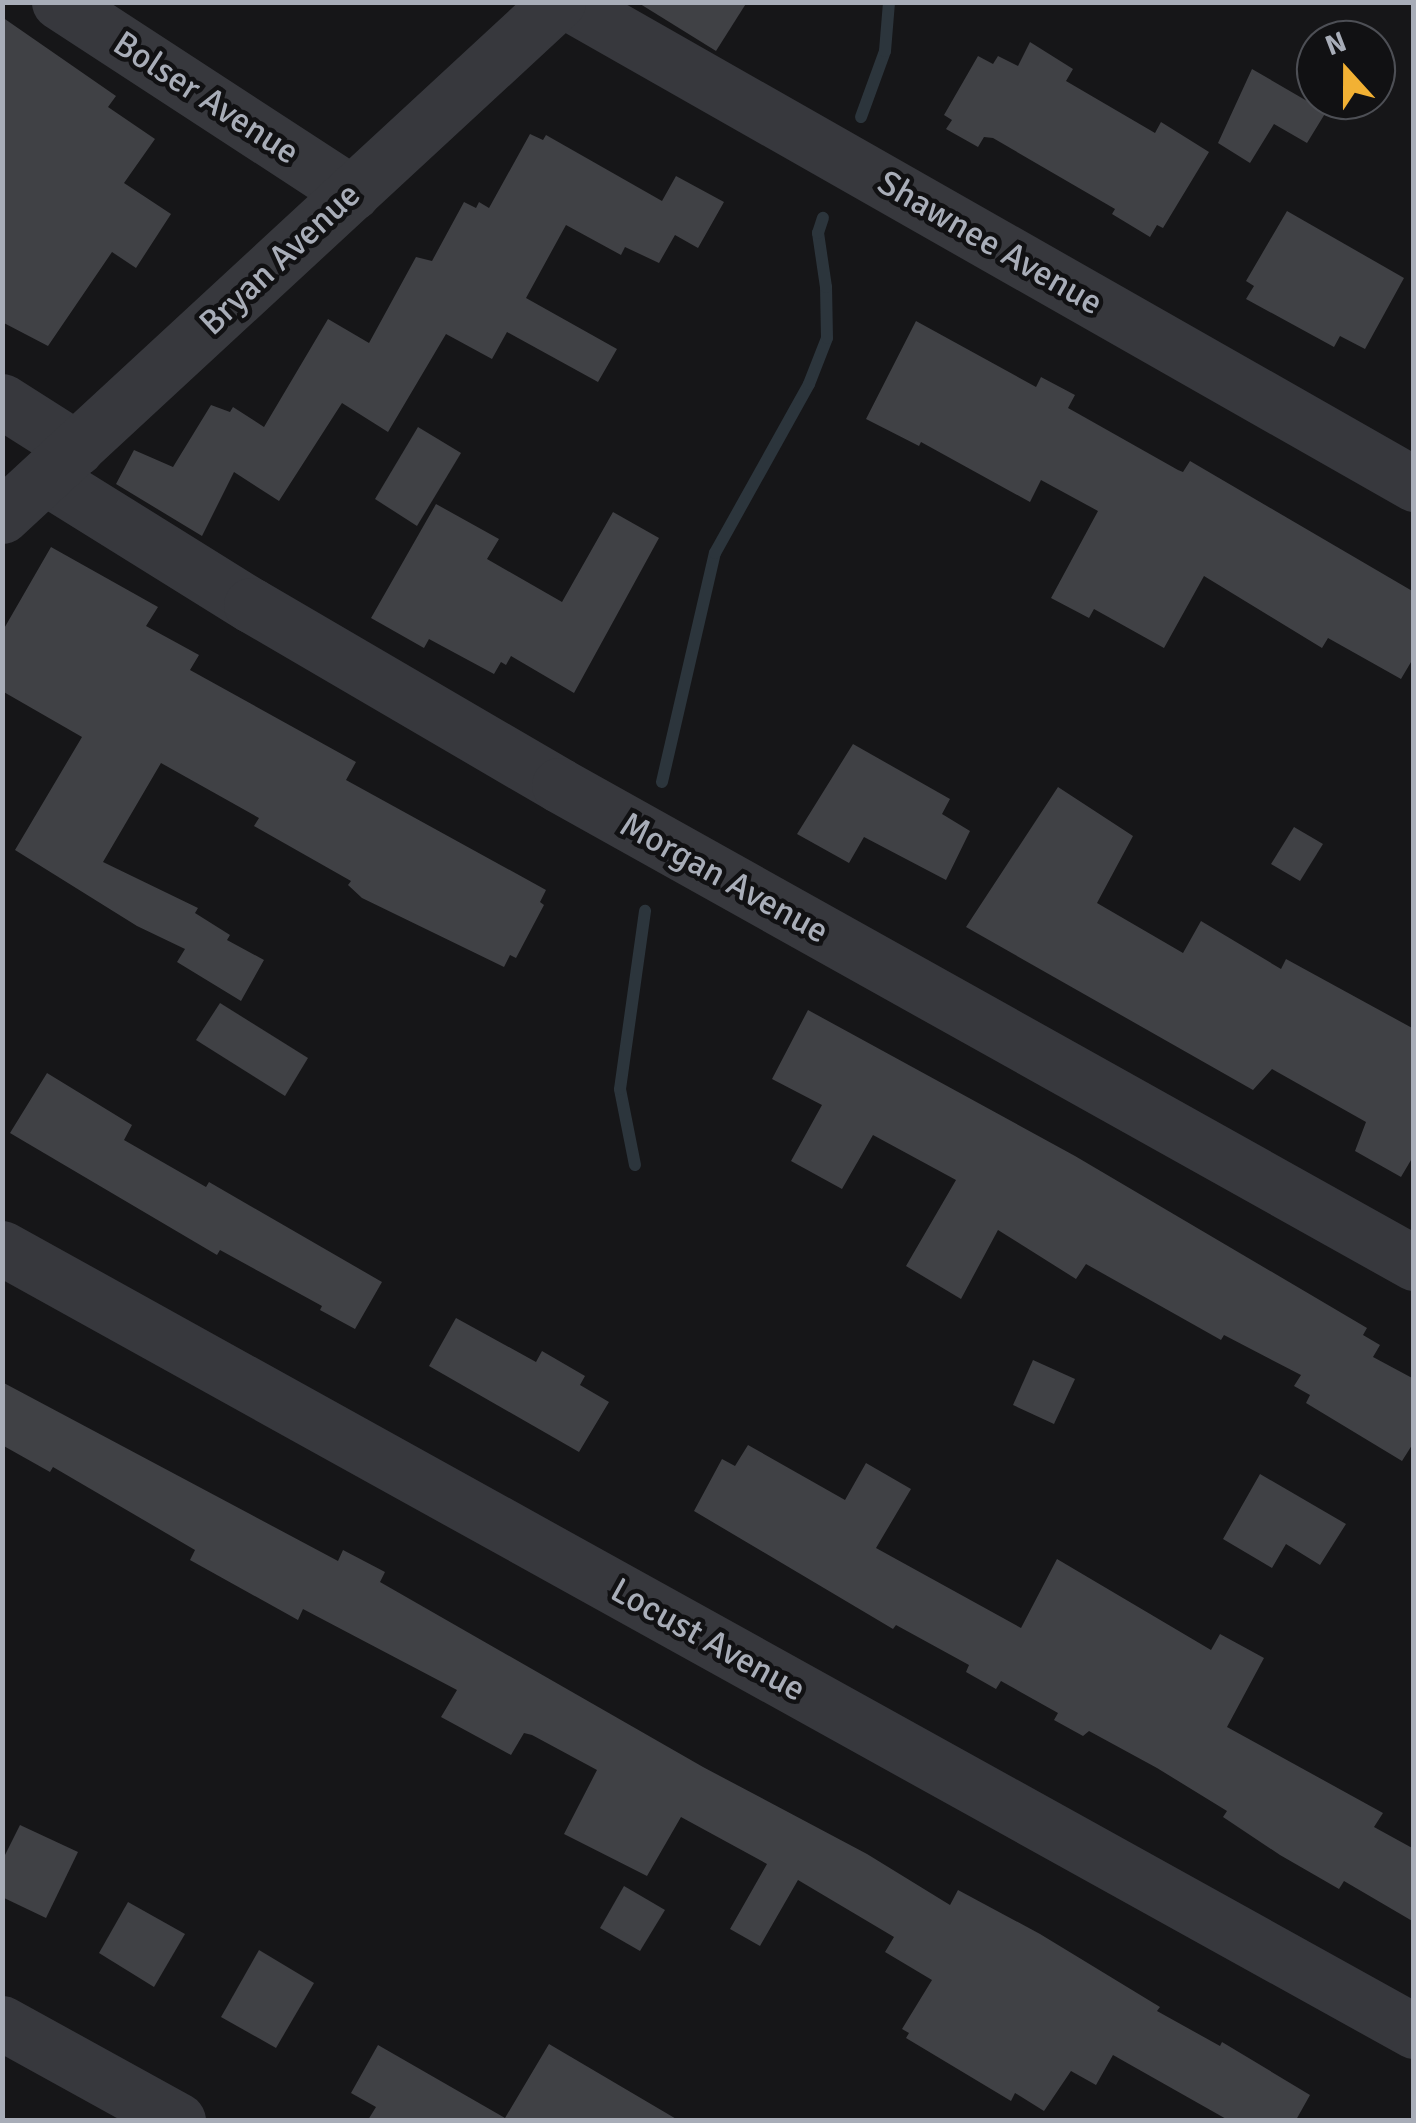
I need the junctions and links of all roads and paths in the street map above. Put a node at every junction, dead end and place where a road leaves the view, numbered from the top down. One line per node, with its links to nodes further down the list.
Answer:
1 (59, 2): 4 (street, Bolser Avenue)
2 (558, 2): 4 (street, Bryan Avenue)
3 (567, 2): 7 (street, Shawnee Avenue)
4 (352, 193): 6 (street, Bryan Avenue)
5 (2, 402): 6 (street, Morgan Avenue)
6 (60, 462): 8 (street, Bryan Avenue); 10 (street, Morgan Avenue)
7 (1414, 484)
8 (2, 516)
9 (2, 1248): 12 (street, Locust Avenue)
10 (1414, 1263)
11 (2, 2023): 13 (street)
12 (1414, 2032)
13 (178, 2120)

